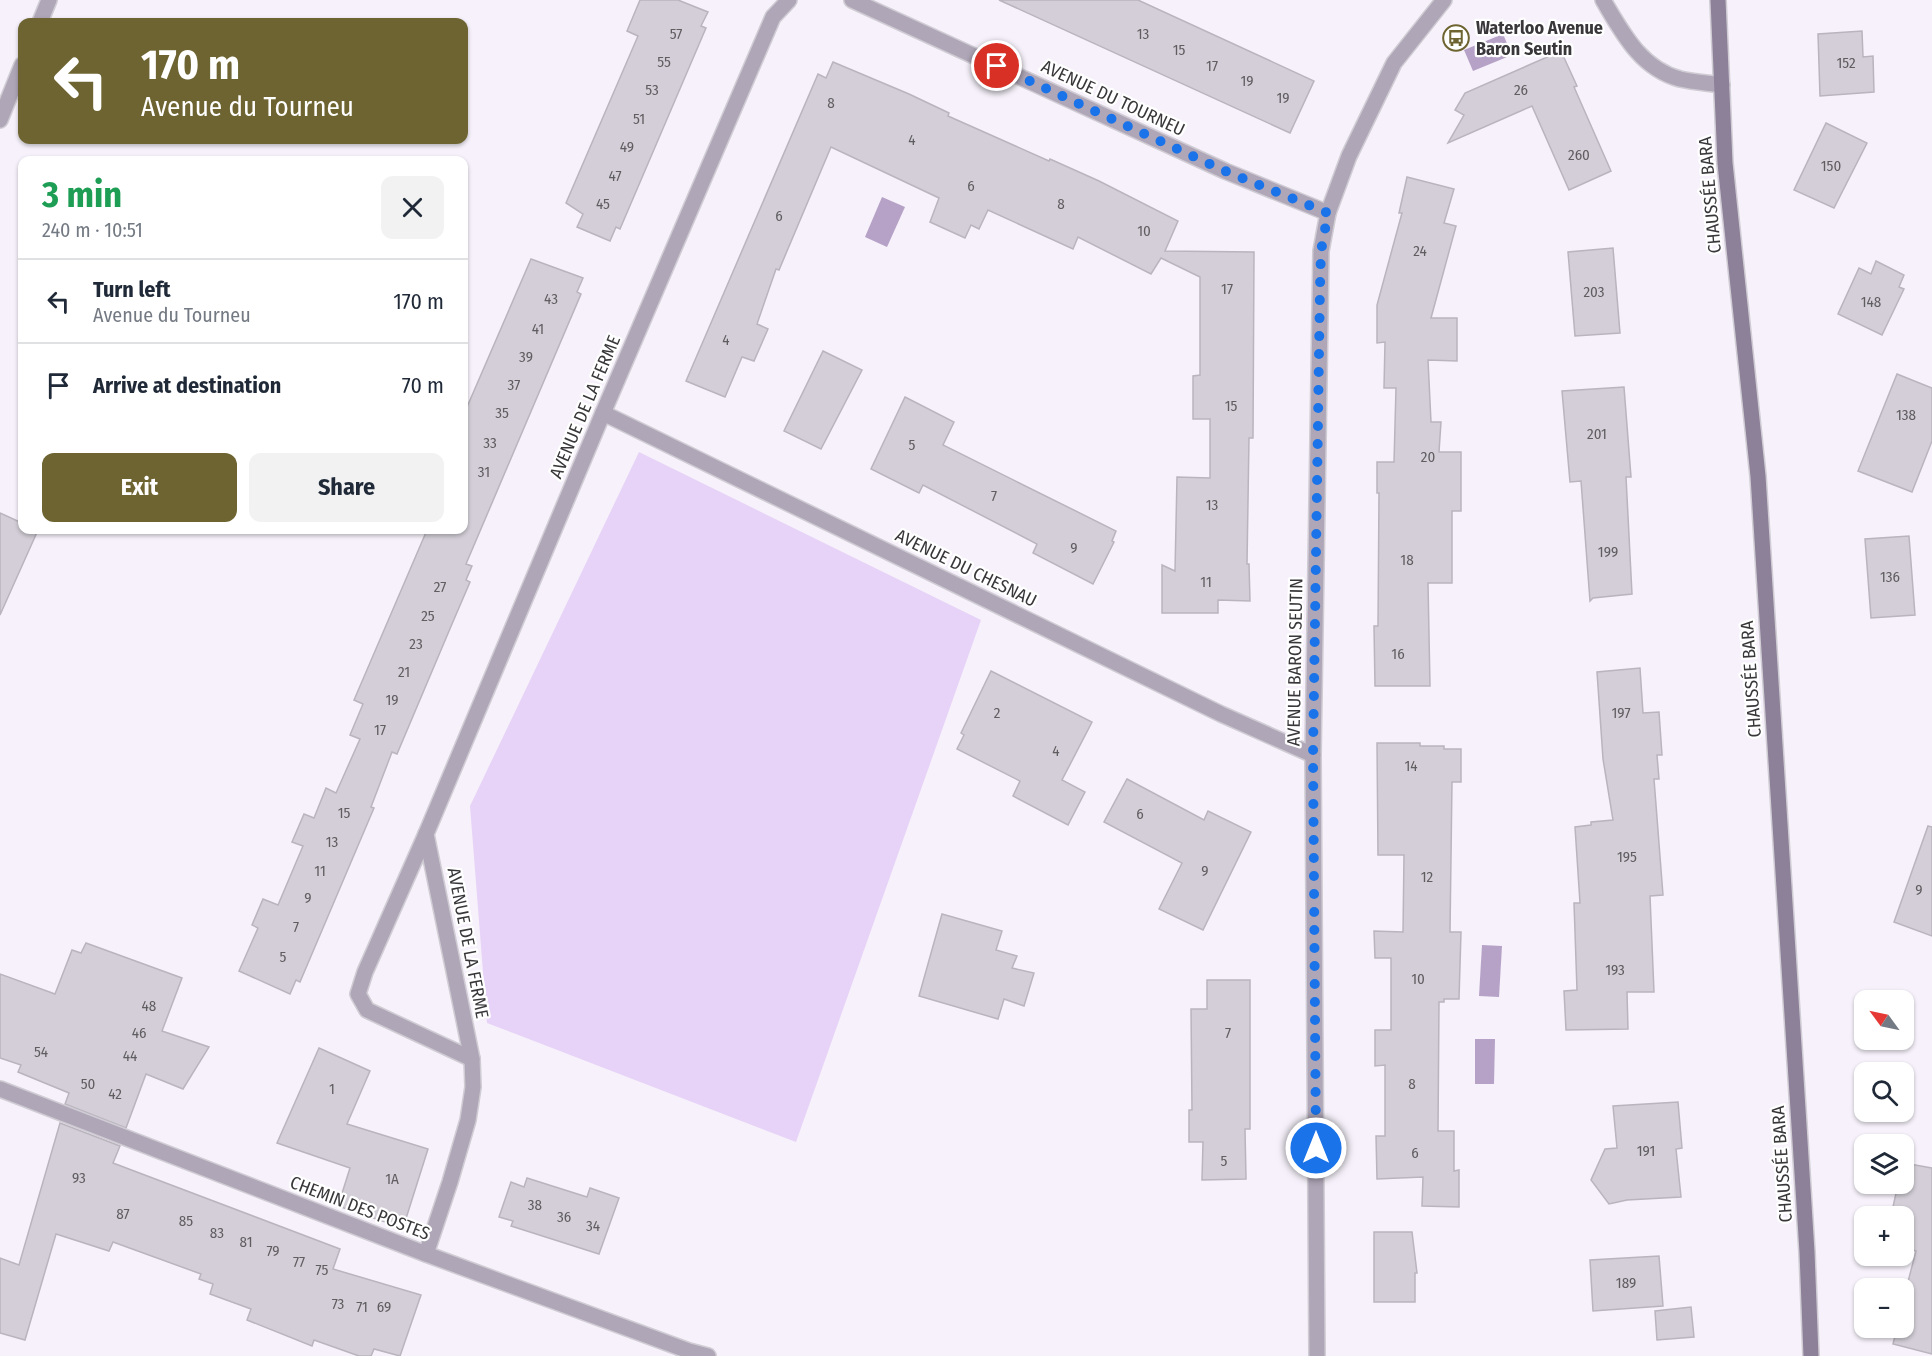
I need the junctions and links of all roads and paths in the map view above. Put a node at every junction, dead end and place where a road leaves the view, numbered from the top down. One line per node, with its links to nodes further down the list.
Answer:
1 (49, 0): 7 (street)
2 (789, 0): 12 (street, AVENUE DE LA FERME)
3 (852, 0): 11 (street, AVENUE DU TOURNEU)
4 (1444, 0): 11 (street, AVENUE BARON SEUTIN)
5 (1603, 0): 9 (street)
6 (1718, 0): 9 (main road, CHAUSSÉE BARA)
7 (42, 18)
8 (18, 75): 10 (street)
9 (1722, 85): 20 (main road, CHAUSSÉE BARA)
10 (0, 120)
11 (1328, 213): 13 (street, AVENUE BARON SEUTIN)
12 (603, 412): 13 (street, AVENUE DU CHESNAU); 14 (street, AVENUE DE LA FERME)
13 (1313, 755): 19 (street, AVENUE BARON SEUTIN)
14 (426, 834): 15 (street, AVENUE DE LA FERME); 15 (street, AVENUE DE LA FERME)
15 (472, 1059): 17 (street, AVENUE DE LA FERME)
16 (0, 1089): 17 (street, CHEMIN DES POSTES)
17 (426, 1254): 18 (street, CHEMIN DES POSTES)
18 (708, 1356)
19 (1317, 1356)
20 (1811, 1356)

